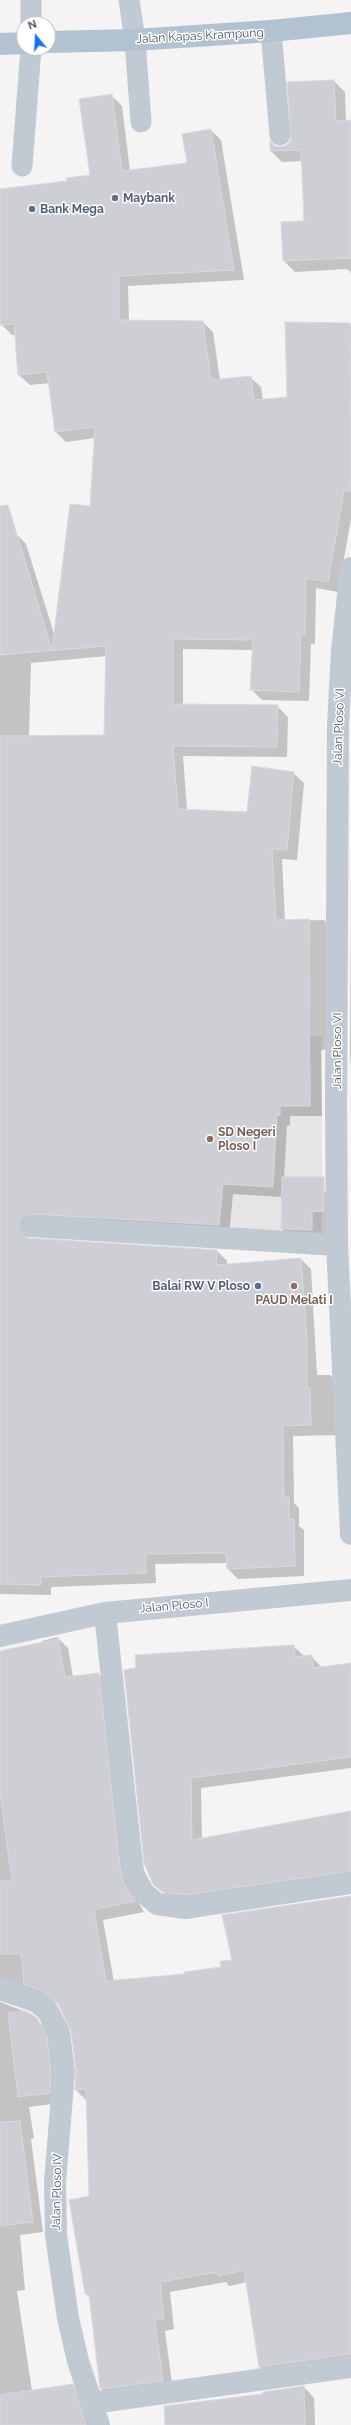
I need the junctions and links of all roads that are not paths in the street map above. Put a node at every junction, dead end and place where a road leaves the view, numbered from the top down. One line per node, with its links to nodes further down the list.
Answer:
1 (32, 0): 3 (lane)
2 (129, 0): 6 (lane)
3 (31, 16)
4 (351, 23): 5 (main road, Jalan Kapas Krampung)
5 (271, 31): 6 (main road, Jalan Kapas Krampung); 12 (lane)
6 (135, 40): 7 (main road, Jalan Kapas Krampung); 11 (lane)
7 (56, 42)
8 (16, 43): 9 (main road)
9 (0, 44)
10 (30, 56): 13 (lane)
11 (141, 122)
12 (280, 135)
13 (22, 166)
14 (351, 568): 15 (street, Jalan Ploso VI)
15 (344, 848): 17 (street, Jalan Ploso VI)
16 (30, 1226): 17 (street)
17 (337, 1245): 18 (street, Jalan Ploso VI)
18 (351, 1534)
19 (351, 1587): 20 (street, Jalan Ploso I)
20 (104, 1613): 21 (street, Jalan Ploso I); 22 (street)
21 (0, 1636)
22 (351, 1883)
23 (0, 1989): 25 (street, Jalan Ploso IV)
24 (351, 2367): 25 (street)
25 (92, 2403): 26 (street, Jalan Ploso IV)
26 (99, 2425)

